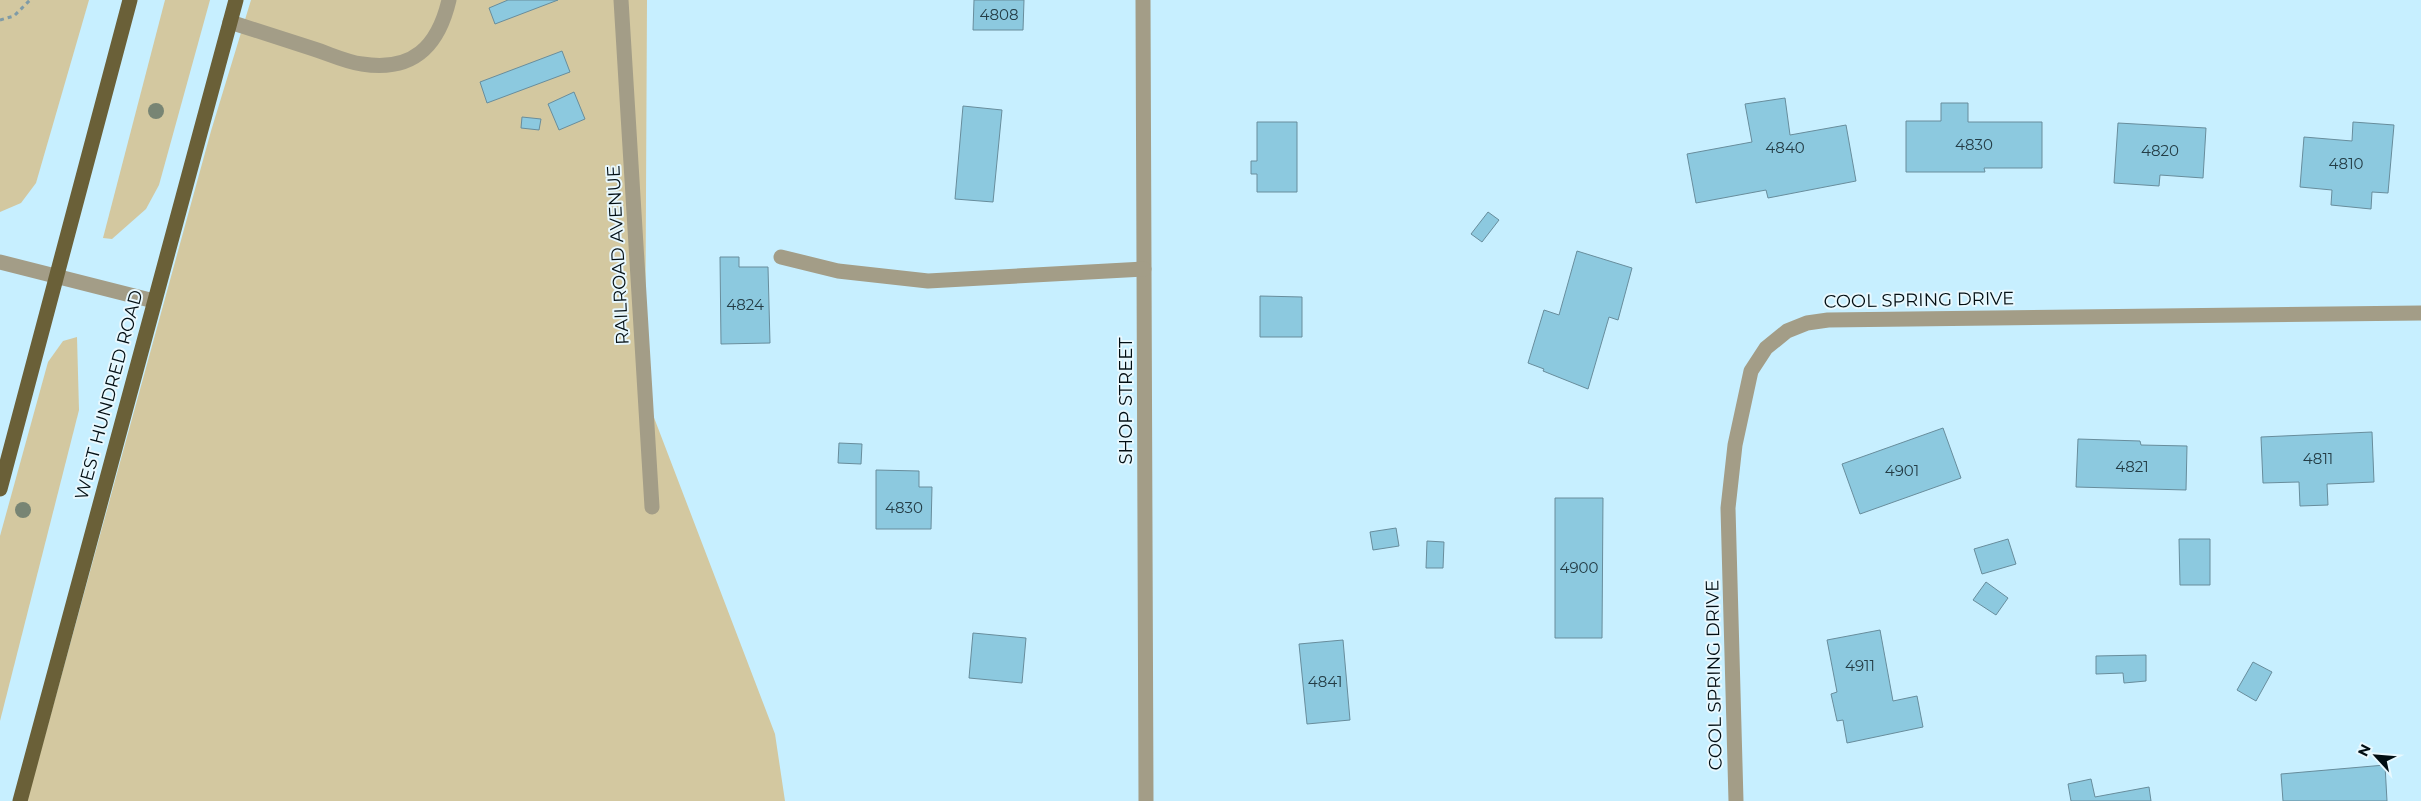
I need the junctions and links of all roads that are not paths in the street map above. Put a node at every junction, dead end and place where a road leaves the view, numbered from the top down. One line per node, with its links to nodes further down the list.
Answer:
1 (130, 0): 10 (main road)
2 (236, 0): 6 (main road, WEST HUNDRED ROAD)
3 (449, 0): 6 (street)
4 (621, 0): 14 (street, RAILROAD AVENUE)
5 (1143, 0): 9 (street, SHOP STREET)
6 (230, 22): 11 (main road, WEST HUNDRED ROAD)
7 (781, 256): 9 (street)
8 (0, 262): 10 (street)
9 (1144, 269): 16 (street, SHOP STREET)
10 (58, 276): 11 (street); 13 (main road)
11 (154, 301): 15 (main road, WEST HUNDRED ROAD)
12 (2421, 313): 17 (street, COOL SPRING DRIVE)
13 (0, 490)
14 (652, 508)
15 (20, 801)
16 (1146, 801)
17 (1736, 801)

